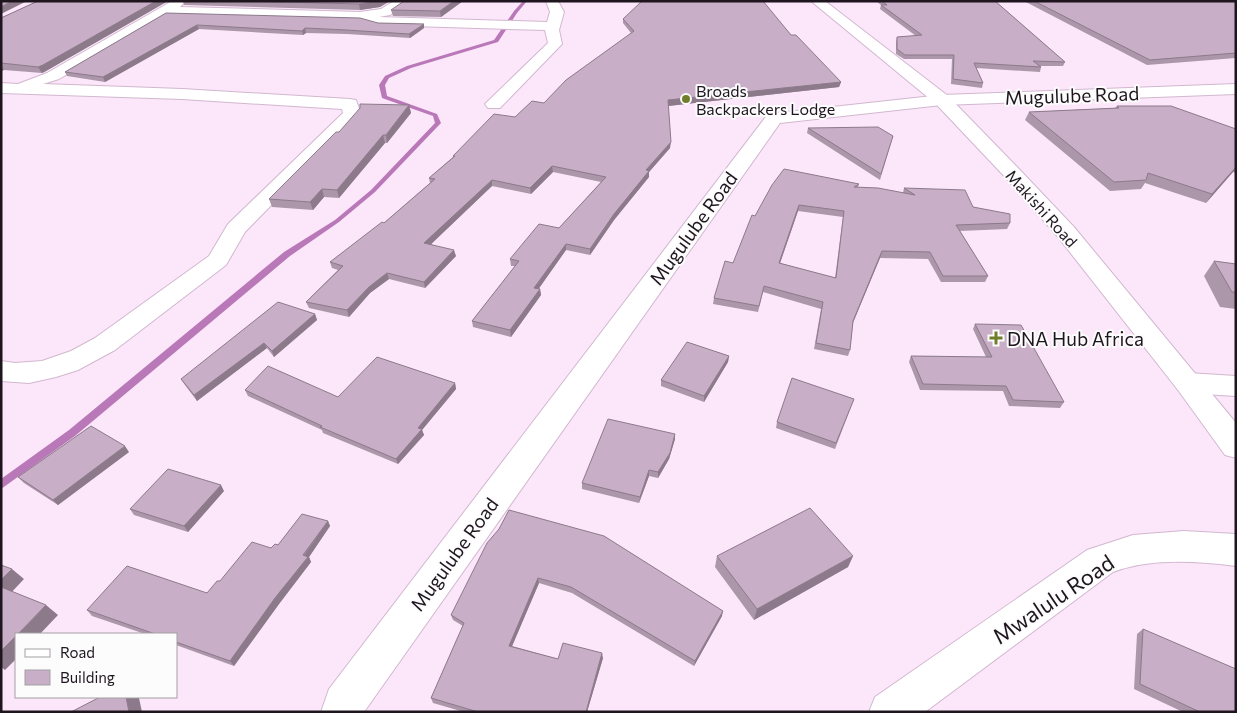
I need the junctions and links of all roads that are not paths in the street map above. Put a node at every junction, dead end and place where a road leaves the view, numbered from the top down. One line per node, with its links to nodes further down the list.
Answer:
1 (181, 1): 5 (street)
2 (404, 1): 6 (street)
3 (552, 1): 7 (street)
4 (817, 1): 10 (street, Makishi Road)
5 (162, 11): 6 (street); 8 (street)
6 (366, 15): 7 (street)
7 (553, 26): 11 (street)
8 (2, 88): 12 (street)
9 (1236, 89): 10 (street, Mugulube Road)
10 (942, 100): 13 (street, Makishi Road); 17 (street, Mugulube Road)
11 (494, 104)
12 (1, 371)
13 (1188, 383): 14 (street); 15 (street, Makishi Road)
14 (1236, 386)
15 (1236, 446)
16 (1236, 550): 18 (street, Mwalulu Road)
17 (342, 712)
18 (890, 712)

